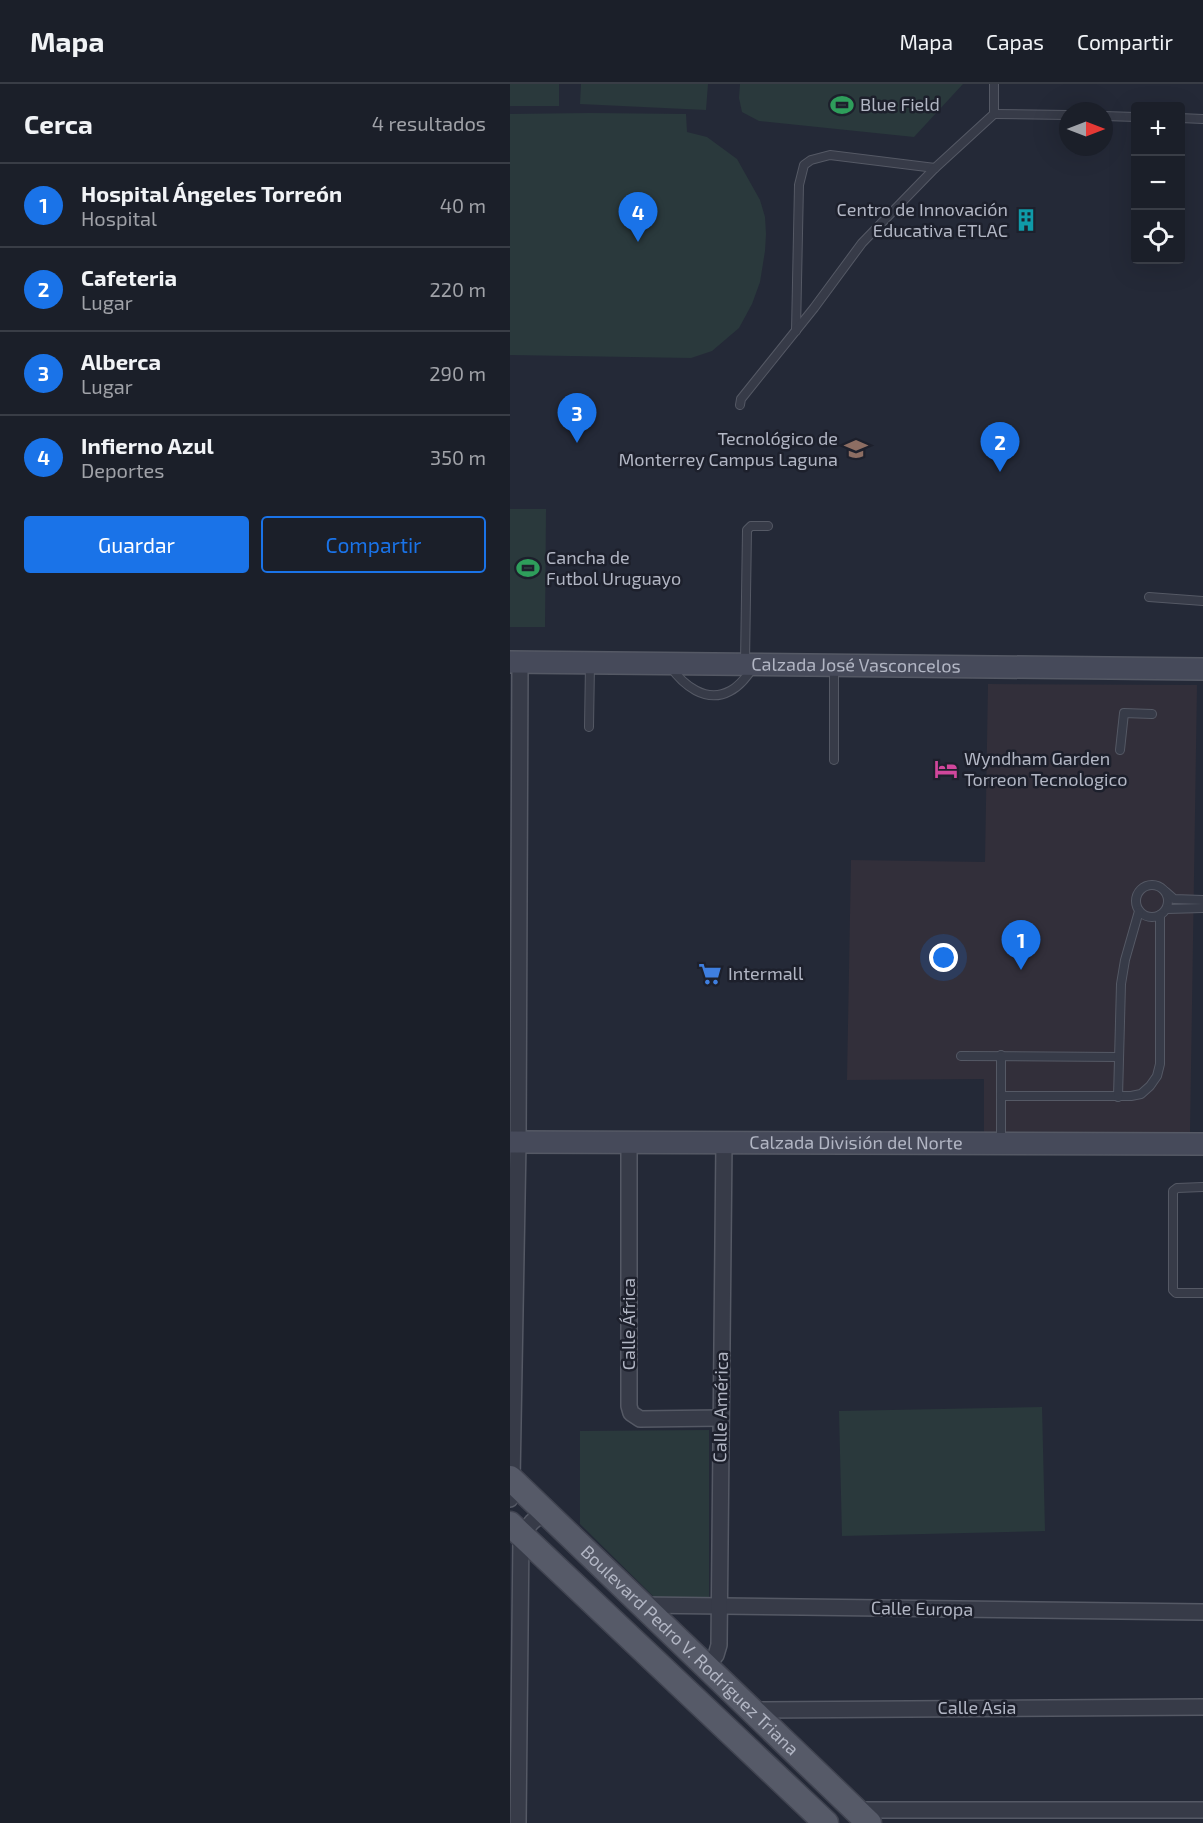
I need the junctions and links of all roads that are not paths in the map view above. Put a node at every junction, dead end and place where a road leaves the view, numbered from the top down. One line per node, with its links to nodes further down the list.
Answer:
1 (994, 84): 2 (lane)
2 (994, 114): 3 (lane); 8 (lane)
3 (1059, 115)
4 (1113, 116): 5 (lane)
5 (1131, 117)
6 (1185, 118): 7 (lane)
7 (1203, 119)
8 (935, 168): 9 (lane); 9 (lane)
9 (796, 331): 10 (lane)
10 (740, 405)
11 (768, 526): 17 (lane)
12 (1149, 597): 13 (lane)
13 (1203, 602)
14 (515, 662): 15 (main road, Calzada José Vasconcelos); 35 (street)
15 (590, 662): 16 (main road, Calzada José Vasconcelos); 21 (lane)
16 (668, 663): 17 (main road, Calzada José Vasconcelos); 17 (lane)
17 (751, 664): 18 (main road, Calzada José Vasconcelos)
18 (834, 665): 19 (main road, Calzada José Vasconcelos); 23 (lane)
19 (1203, 669)
20 (1152, 714): 22 (lane)
21 (589, 727)
22 (1120, 750)
23 (834, 760)
24 (1164, 891): 25 (lane); 27 (lane); 28 (lane)
25 (1203, 900)
26 (1203, 908): 27 (lane)
27 (1167, 909): 29 (lane)
28 (1140, 911): 29 (lane); 32 (lane)
29 (1160, 915): 34 (lane)
30 (1001, 1055): 31 (lane); 32 (lane); 33 (lane)
31 (961, 1056)
32 (1118, 1057): 34 (lane)
33 (1001, 1096): 34 (lane); 38 (lane)
34 (1118, 1097)
35 (514, 1142): 36 (main road, Calzada División del Norte); 43 (street)
36 (629, 1142): 37 (main road, Calzada División del Norte); 42 (street, Calle África)
37 (724, 1142): 38 (main road, Calzada División del Norte); 42 (street, Calle América)
38 (1001, 1143): 39 (main road, Calzada División del Norte)
39 (1203, 1144)
40 (1203, 1187): 41 (lane)
41 (1203, 1293)
42 (721, 1418): 47 (street, Calle América)
43 (511, 1486): 44 (main road, Boulevard Pedro V. Rodríguez Triana)
44 (544, 1512): 45 (street); 46 (main road, Boulevard Pedro V. Rodríguez Triana)
45 (516, 1529): 52 (street); 53 (main road, Boulevard Pedro V. Rodríguez Triana)
46 (641, 1605): 47 (street, Calle Europa); 49 (main road, Boulevard Pedro V. Rodríguez Triana)
47 (720, 1606): 48 (street, Calle Europa); 49 (street, Calle América)
48 (1203, 1612)
49 (706, 1667): 51 (main road, Boulevard Pedro V. Rodríguez Triana)
50 (1203, 1707): 51 (street, Calle Asia)
51 (750, 1710): 55 (main road, Boulevard Pedro V. Rodríguez Triana)
52 (514, 1749): 56 (street)
53 (790, 1788): 55 (main road); 57 (main road, Boulevard Pedro V. Rodríguez Triana)
54 (1203, 1810): 55 (street)
55 (862, 1816)
56 (518, 1823)
57 (826, 1823)

